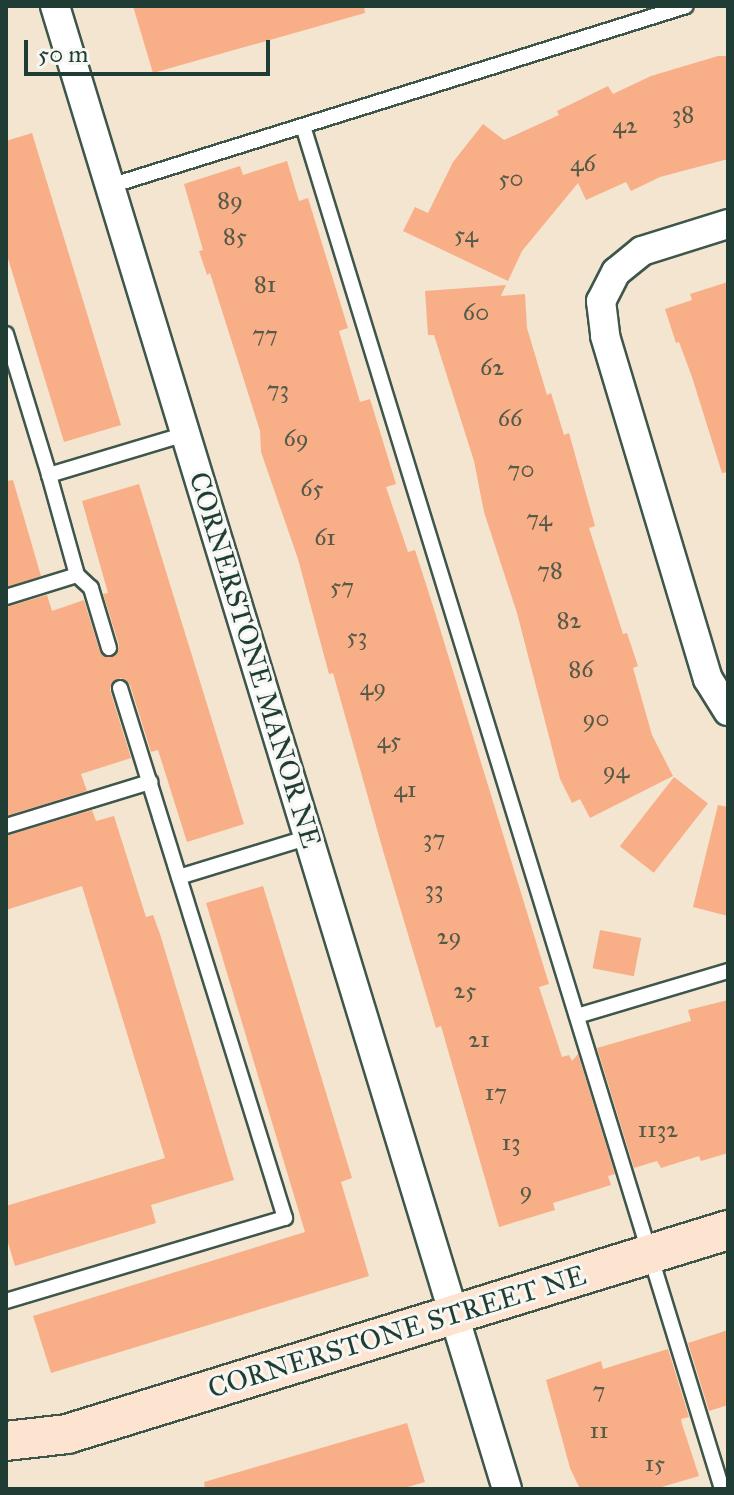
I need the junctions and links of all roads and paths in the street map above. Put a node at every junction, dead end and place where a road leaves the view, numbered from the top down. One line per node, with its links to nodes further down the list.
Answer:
1 (55, 6): 4 (street, CORNERSTONE MANOR NE)
2 (686, 6): 3 (lane)
3 (303, 126): 4 (lane); 19 (lane)
4 (110, 186): 7 (street, CORNERSTONE MANOR NE)
5 (728, 224): 13 (street)
6 (6, 334): 8 (lane)
7 (186, 434): 8 (lane); 16 (street, CORNERSTONE MANOR NE)
8 (49, 475): 9 (lane)
9 (77, 575): 10 (lane); 11 (lane)
10 (6, 597)
11 (109, 648)
12 (120, 688): 14 (lane)
13 (728, 711)
14 (150, 782): 15 (lane); 17 (lane)
15 (6, 826)
16 (309, 837): 17 (lane); 23 (street, CORNERSTONE MANOR NE)
17 (179, 877): 22 (lane)
18 (728, 971): 19 (lane)
19 (577, 1016): 21 (lane)
20 (728, 1230): 21 (street, CORNERSTONE STREET NE)
21 (650, 1254): 23 (street, CORNERSTONE STREET NE); 28 (lane)
22 (6, 1301)
23 (455, 1313): 24 (street, CORNERSTONE STREET NE); 27 (street, CORNERSTONE MANOR NE)
24 (67, 1434): 25 (street, CORNERSTONE STREET NE); 26 (street, CORNERSTONE STREET NE)
25 (6, 1441)
26 (6, 1471)
27 (507, 1489)
28 (722, 1489)

